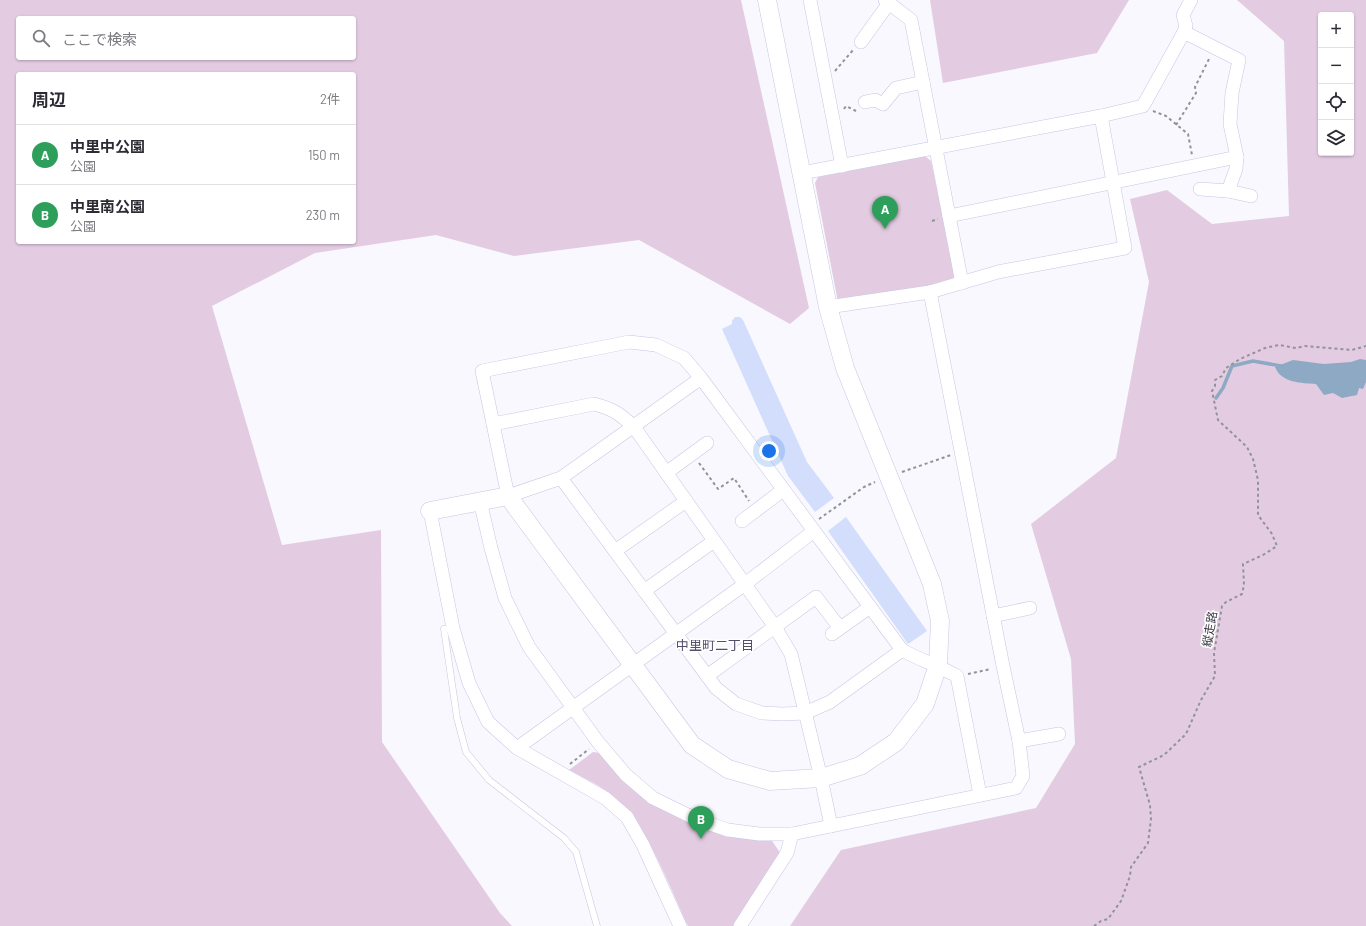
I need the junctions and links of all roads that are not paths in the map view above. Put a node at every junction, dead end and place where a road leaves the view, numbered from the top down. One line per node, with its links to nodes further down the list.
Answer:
1 (767, 0): 13 (street)
2 (810, 0): 12 (street)
3 (1191, 0): 5 (street)
4 (887, 2): 6 (street); 7 (street)
5 (1184, 32): 9 (street); 11 (street)
6 (861, 42)
7 (923, 82): 8 (street); 10 (street)
8 (865, 102)
9 (1101, 116): 10 (street); 14 (street)
10 (936, 148): 12 (street); 18 (street)
11 (1237, 157): 14 (street); 16 (street)
12 (842, 166): 13 (street)
13 (802, 173): 21 (street)
14 (1113, 182): 18 (street); 19 (street)
15 (1200, 189): 16 (street)
16 (1228, 191): 17 (street)
17 (1251, 196)
18 (949, 216): 19 (street)
19 (962, 283): 20 (street)
20 (930, 292): 21 (street); 41 (street)
21 (828, 307): 46 (street)
22 (702, 378): 23 (street); 24 (street); 28 (street)
23 (493, 424): 24 (street); 29 (street)
24 (634, 427): 26 (street); 27 (street)
25 (707, 443): 26 (street)
26 (666, 473): 31 (street)
27 (561, 478): 29 (street); 36 (street)
28 (784, 490): 33 (street); 34 (street)
29 (508, 496): 30 (street); 47 (street)
30 (480, 501): 32 (street); 49 (street)
31 (686, 501): 35 (street); 36 (street)
32 (430, 510): 43 (street)
33 (742, 520)
34 (814, 531): 37 (street); 39 (street)
35 (714, 541): 37 (street); 38 (street)
36 (615, 551): 38 (street)
37 (745, 584): 42 (street); 44 (street)
38 (644, 591): 44 (street)
39 (870, 607): 42 (street); 45 (street)
40 (1030, 608): 41 (street)
41 (993, 616): 52 (street)
42 (775, 627): 48 (street); 50 (street)
43 (453, 628): 53 (street); 58 (lane)
44 (676, 634): 47 (street); 48 (street)
45 (902, 650): 46 (street); 50 (street)
46 (938, 665): 54 (street); 55 (street)
47 (632, 666): 49 (street); 54 (street)
48 (707, 676): 50 (street)
49 (573, 708): 53 (street); 57 (street)
50 (805, 713): 54 (street)
51 (1059, 734): 52 (street)
52 (1019, 741): 55 (street)
53 (517, 748): 59 (street)
54 (821, 778): 56 (street)
55 (980, 795): 56 (street)
56 (831, 826): 57 (street)
57 (792, 834): 60 (street)
58 (596, 926)
59 (680, 926)
60 (740, 926)

